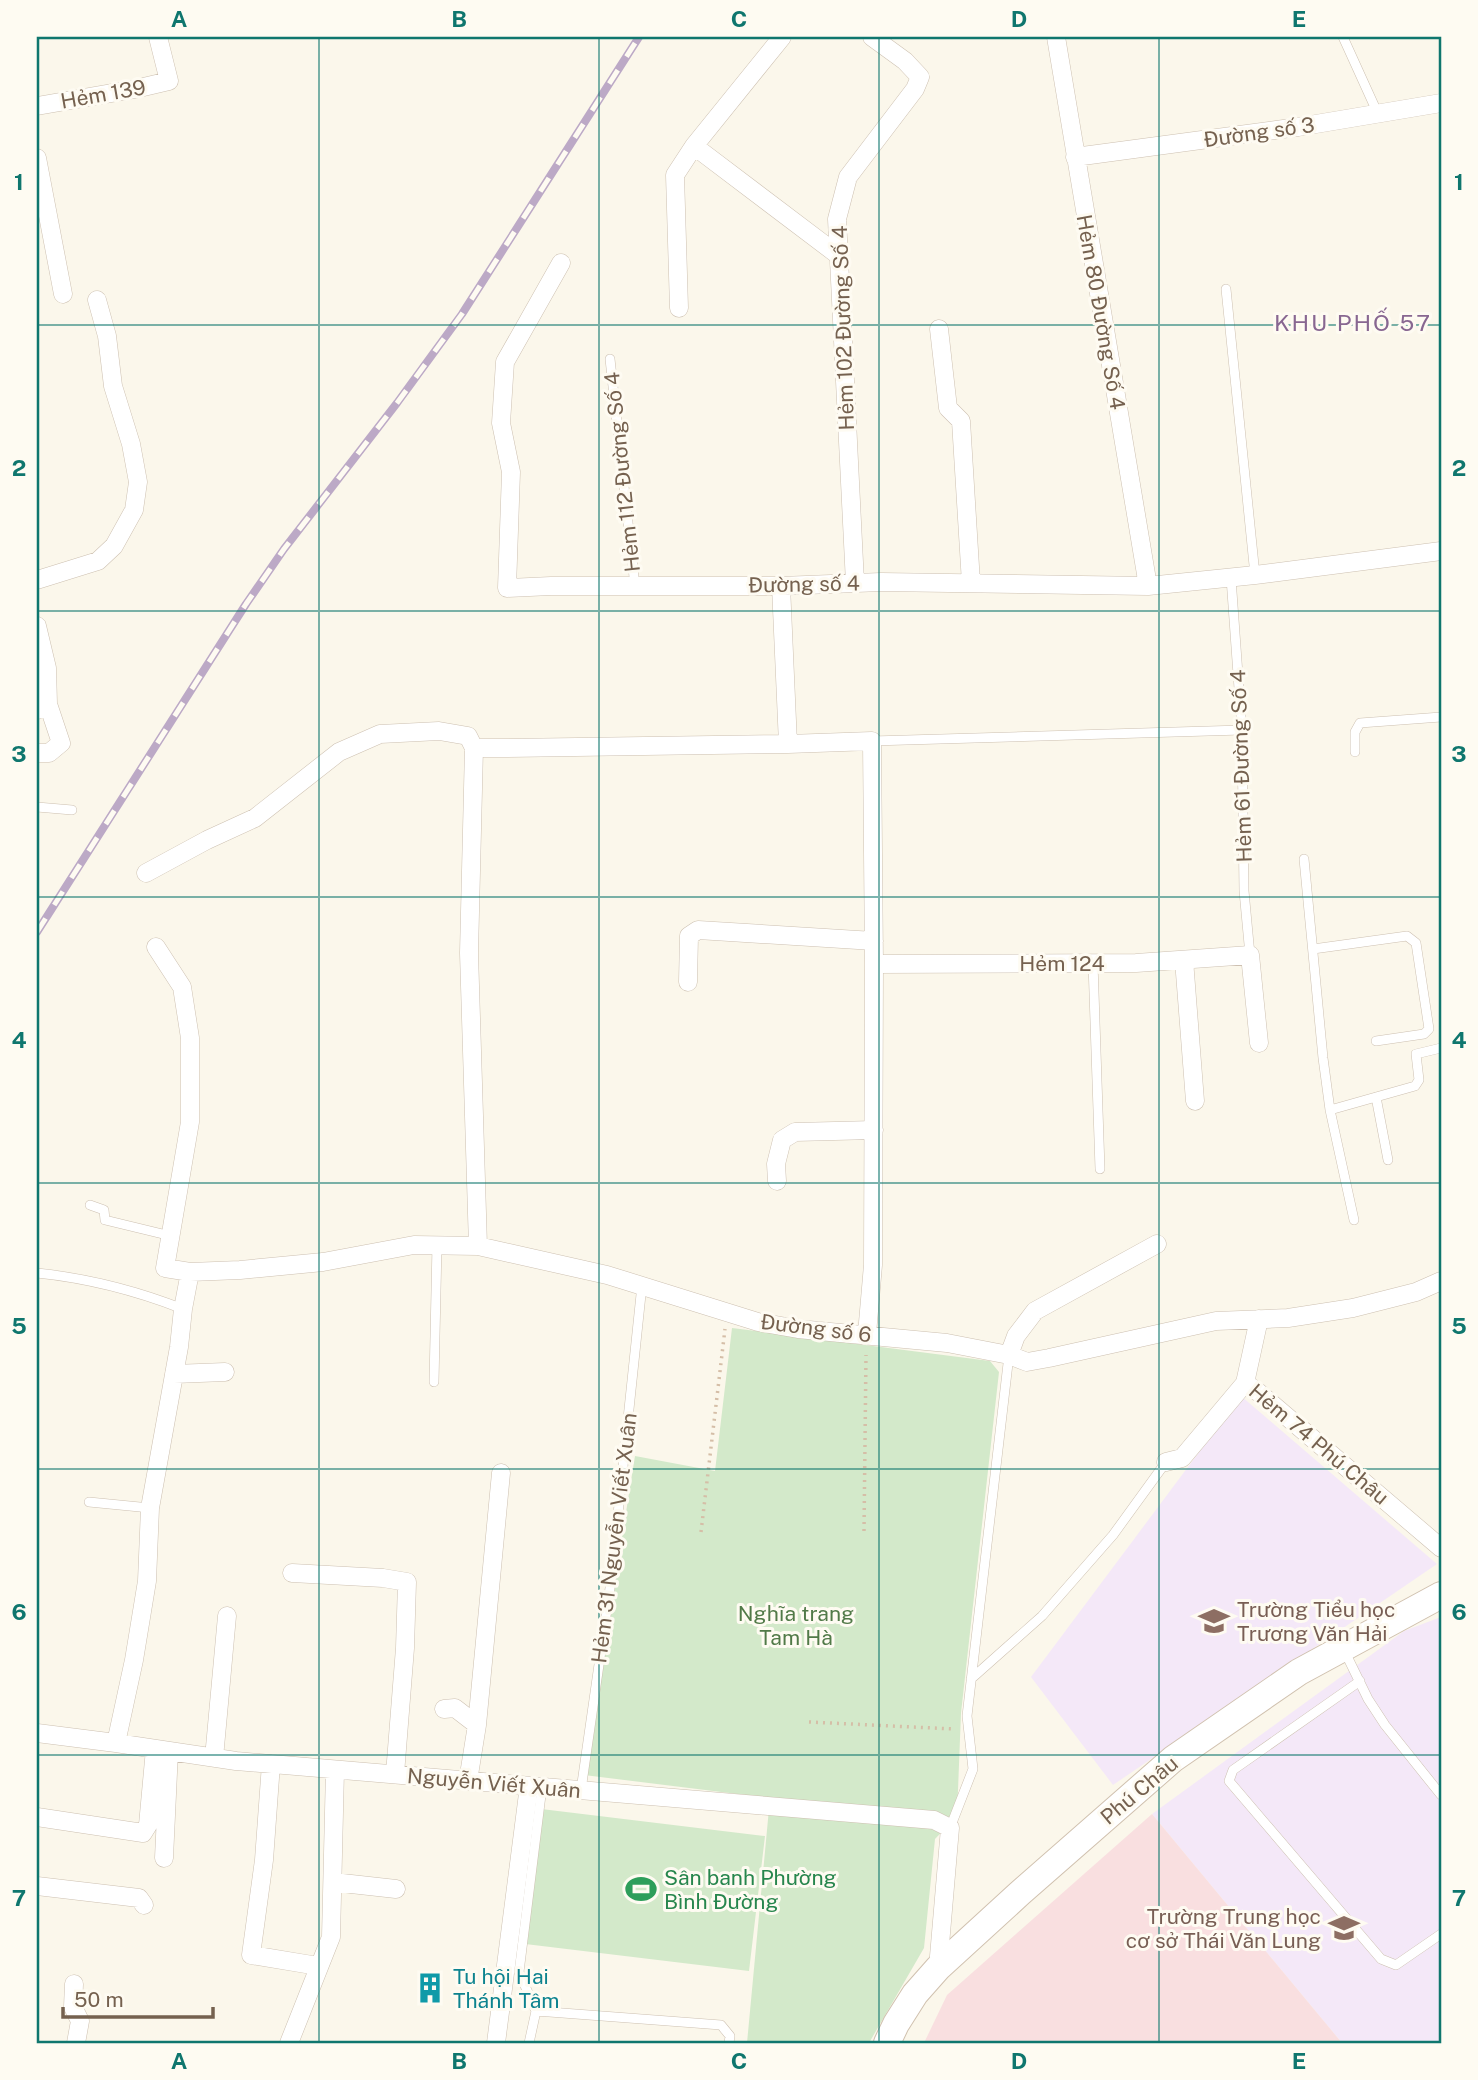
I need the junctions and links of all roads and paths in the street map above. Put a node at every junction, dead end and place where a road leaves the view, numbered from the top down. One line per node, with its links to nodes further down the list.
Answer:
1 (158, 37): 7 (street, Hẻm 139)
2 (782, 37): 9 (street)
3 (872, 37): 12 (street, Hẻm 102 Đường Số 4)
4 (1056, 37): 10 (street, Hẻm 80 Đường Số 4)
5 (1343, 37): 8 (lane)
6 (1441, 103): 8 (street, Đường số 3)
7 (37, 106)
8 (1378, 114): 10 (street, Đường số 3)
9 (694, 146): 12 (street); 17 (street)
10 (1075, 157): 28 (street, Hẻm 80 Đường Số 4)
11 (37, 158): 15 (street)
12 (838, 254): 24 (street, Hẻm 102 Đường Số 4)
13 (561, 263): 26 (street, Đường số 4)
14 (1226, 289): 21 (lane)
15 (63, 294)
16 (97, 300): 23 (street)
17 (679, 309)
18 (939, 330): 25 (street)
19 (610, 359): 26 (lane, Hẻm 112 Đường Số 4)
20 (1441, 551): 21 (street, Đường số 4)
21 (1255, 575): 22 (street, Đường số 4)
22 (1231, 578): 28 (street, Đường số 4); 32 (lane, Hẻm 61 Đường Số 4)
23 (37, 580)
24 (855, 583): 25 (street, Đường số 4); 27 (street, Đường số 4)
25 (971, 583): 28 (street, Đường số 4)
26 (635, 586): 27 (street, Đường số 4)
27 (781, 586): 34 (street)
28 (1148, 586)
29 (37, 626): 30 (street)
30 (43, 707): 36 (street)
31 (1441, 717): 37 (lane)
32 (1242, 730): 33 (lane); 45 (lane, Hẻm 61 Đường Số 4)
33 (872, 741): 34 (street); 42 (street)
34 (788, 744): 35 (street)
35 (474, 748): 41 (street); 65 (street)
36 (37, 752)
37 (1355, 752)
38 (37, 807): 39 (lane)
39 (72, 810)
40 (1304, 859): 44 (lane)
41 (146, 873)
42 (874, 941): 48 (street); 49 (street)
43 (156, 947): 62 (street)
44 (1313, 949): 50 (lane); 55 (lane)
45 (1250, 955): 46 (street, Hẻm 124); 51 (street)
46 (1184, 960): 47 (street, Hẻm 124); 54 (street)
47 (1093, 963): 48 (street, Hẻm 124); 58 (lane)
48 (874, 964): 56 (street)
49 (688, 982)
50 (1376, 1041)
51 (1259, 1042)
52 (1441, 1048): 53 (lane)
53 (1376, 1097): 55 (lane); 57 (lane)
54 (1195, 1101)
55 (1330, 1110): 61 (lane)
56 (874, 1130): 59 (street); 73 (street)
57 (1388, 1160)
58 (1100, 1169)
59 (777, 1181)
60 (90, 1205): 62 (lane)
61 (1354, 1220)
62 (171, 1236): 66 (street)
63 (1157, 1244): 74 (street)
64 (437, 1245): 65 (street, Đường số 6); 66 (street, Đường số 6); 77 (lane)
65 (478, 1246): 69 (street, Đường số 6)
66 (190, 1272): 70 (street)
67 (37, 1273): 70 (lane)
68 (1441, 1281): 72 (street, Đường số 6)
69 (642, 1285): 71 (street, Đường số 6); 105 (lane, Hẻm 31 Nguyễn Viết Xuân)
70 (183, 1309): 76 (street)
71 (727, 1313): 73 (street, Đường số 6); 84 (path)
72 (1258, 1319): 74 (street, Đường số 6); 78 (street, Hẻm 74 Phú Châu)
73 (867, 1334): 74 (street, Đường số 6); 83 (path)
74 (1009, 1355): 90 (lane)
75 (225, 1372): 76 (street)
76 (174, 1374): 82 (street)
77 (434, 1382)
78 (1245, 1383): 79 (street); 85 (street, Hẻm 74 Phú Châu)
79 (1166, 1462): 90 (lane)
80 (501, 1473): 94 (street)
81 (89, 1503): 82 (lane)
82 (150, 1508): 97 (street)
83 (864, 1531)
84 (701, 1532)
85 (1441, 1548)
86 (292, 1573): 102 (street)
87 (1441, 1595): 89 (street, Phú Châu)
88 (227, 1616): 99 (street)
89 (1343, 1648): 91 (lane); 116 (street, Phú Châu)
90 (971, 1679): 95 (lane)
91 (1360, 1681): 106 (lane); 114 (lane)
92 (444, 1709): 94 (street)
93 (809, 1721): 95 (path)
94 (477, 1726): 103 (street)
95 (969, 1729): 108 (lane)
96 (37, 1733): 97 (street, Nguyễn Viết Xuân)
97 (116, 1743): 98 (street, Nguyễn Viết Xuân)
98 (162, 1750): 99 (street, Nguyễn Viết Xuân); 107 (street); 109 (street)
99 (214, 1758): 100 (street, Nguyễn Viết Xuân)
100 (271, 1764): 101 (street, Nguyễn Viết Xuân); 115 (street)
101 (335, 1770): 102 (street, Nguyễn Viết Xuân); 110 (street)
102 (395, 1774): 103 (street, Nguyễn Viết Xuân)
103 (468, 1781): 104 (street, Nguyễn Viết Xuân)
104 (535, 1786): 105 (street, Nguyễn Viết Xuân); 118 (lane); 121 (street)
105 (581, 1790): 108 (street, Nguyễn Viết Xuân)
106 (1441, 1795)
107 (37, 1817)
108 (950, 1828): 116 (street)
109 (164, 1858)
110 (333, 1881): 112 (street); 115 (street)
111 (37, 1886): 113 (street)
112 (396, 1889)
113 (144, 1905)
114 (1441, 1934)
115 (318, 1966): 120 (street)
116 (939, 1968): 124 (street, Phú Châu)
117 (74, 1984): 119 (street)
118 (536, 2011): 122 (lane); 123 (lane)
119 (76, 2043)
120 (289, 2043)
121 (496, 2043)
122 (529, 2043)
123 (729, 2043)
124 (887, 2043)

